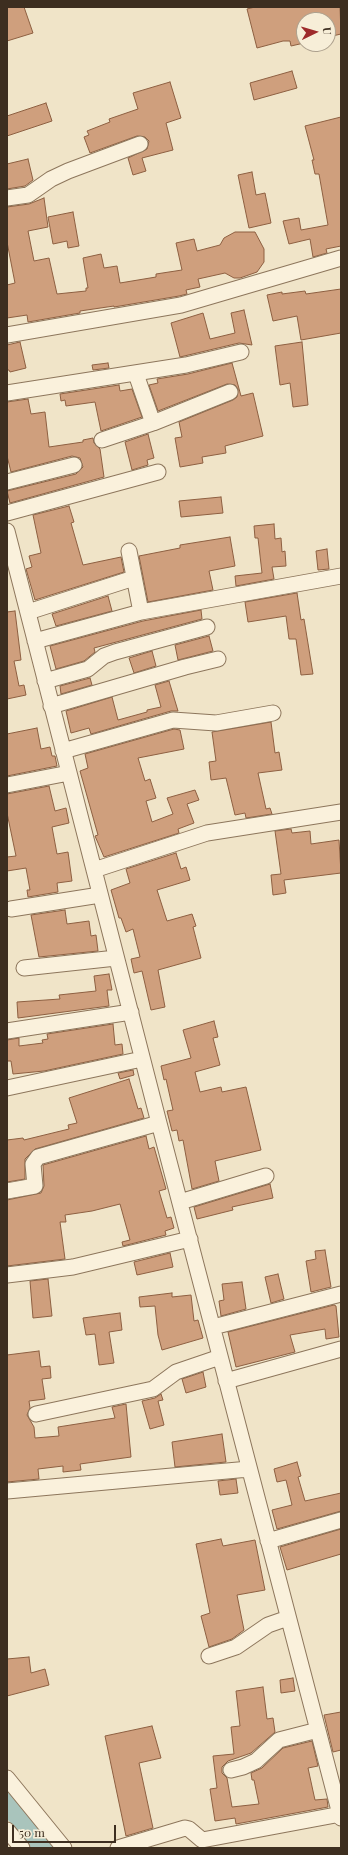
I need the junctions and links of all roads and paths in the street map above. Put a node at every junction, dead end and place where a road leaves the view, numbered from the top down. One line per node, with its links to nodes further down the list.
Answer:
1 (140, 144): 2 (street)
2 (7, 198)
3 (341, 258): 4 (street)
4 (7, 335)
5 (241, 352): 6 (street)
6 (136, 374): 8 (street); 9 (street)
7 (230, 392): 9 (street)
8 (7, 393)
9 (153, 423): 10 (street)
10 (102, 440)
11 (74, 465): 13 (street)
12 (158, 472): 14 (street)
13 (7, 482)
14 (7, 513)
15 (7, 530): 19 (street)
16 (129, 552): 18 (street)
17 (341, 576): 20 (street)
18 (134, 578): 19 (street); 20 (street)
19 (28, 612): 22 (street)
20 (141, 612): 22 (street)
21 (207, 627): 24 (street)
22 (35, 641): 24 (street)
23 (218, 658): 25 (street)
24 (45, 681): 25 (street)
25 (51, 706): 27 (street)
26 (273, 713): 27 (street)
27 (63, 751): 28 (street)
28 (69, 773): 29 (street); 31 (street)
29 (7, 785)
30 (341, 812): 31 (street)
31 (94, 870): 32 (street)
32 (100, 895): 33 (street); 34 (street)
33 (11, 909)
34 (116, 958): 35 (street); 36 (street)
35 (24, 968)
36 (131, 1012): 37 (street); 38 (street)
37 (7, 1031)
38 (142, 1059): 39 (street); 40 (street)
39 (7, 1088)
40 (159, 1123): 42 (street); 43 (street)
41 (266, 1176): 43 (street)
42 (7, 1191)
43 (180, 1202): 44 (street)
44 (190, 1239): 45 (street); 47 (street)
45 (7, 1275)
46 (341, 1294): 47 (street)
47 (213, 1327): 49 (street)
48 (341, 1349): 50 (street)
49 (220, 1357): 50 (street); 51 (street)
50 (226, 1380): 52 (street)
51 (36, 1414)
52 (249, 1469): 53 (street); 55 (street)
53 (7, 1491)
54 (341, 1520): 55 (street)
55 (268, 1541): 56 (street)
56 (288, 1618): 57 (street); 58 (street)
57 (209, 1656)
58 (318, 1730): 59 (street); 61 (street)
59 (232, 1770)
60 (7, 1778): 64 (street)
61 (341, 1815): 65 (street)
62 (7, 1830): 63 (street)
63 (22, 1848)
64 (64, 1848)
65 (118, 1848)

